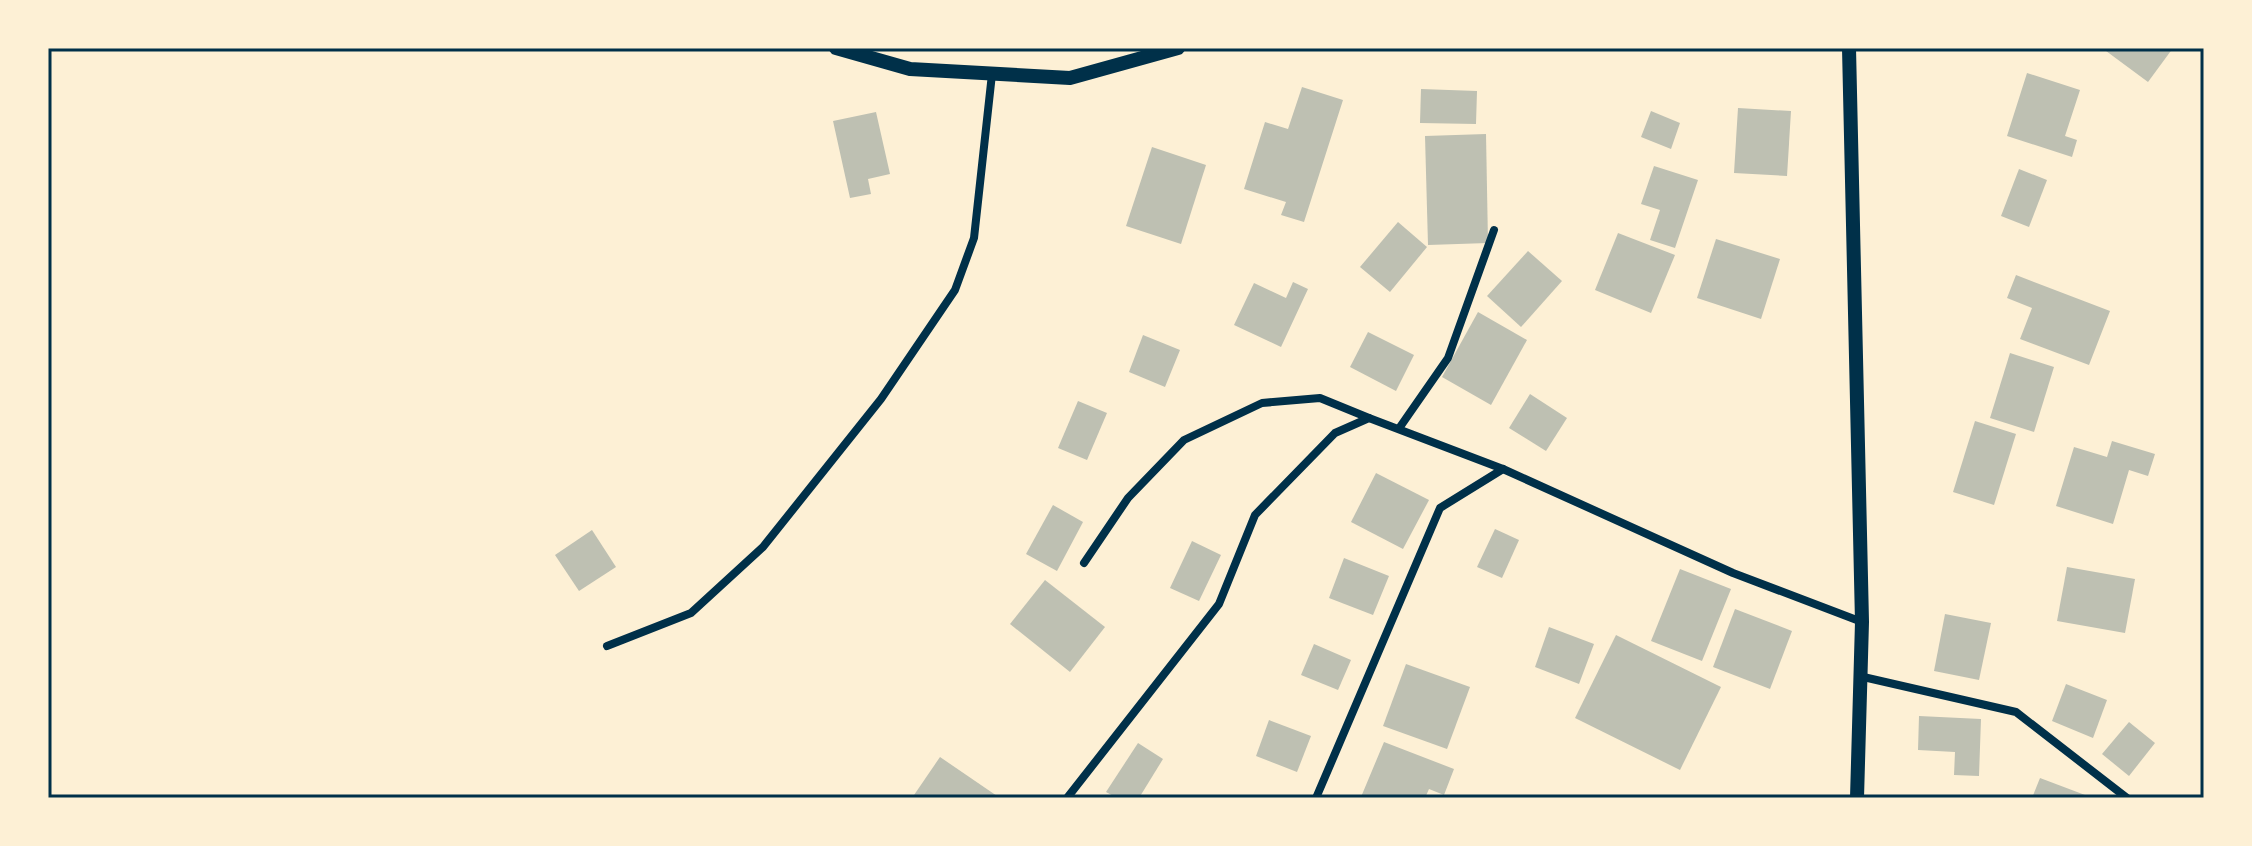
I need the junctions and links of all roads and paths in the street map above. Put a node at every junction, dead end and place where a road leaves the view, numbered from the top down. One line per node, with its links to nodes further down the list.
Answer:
1 (836, 48): 4 (street)
2 (1178, 48): 4 (street)
3 (1849, 48): 10 (street)
4 (992, 74): 11 (street)
5 (1494, 230): 7 (street)
6 (1369, 418): 7 (street); 9 (street); 13 (street)
7 (1400, 427): 8 (street)
8 (1503, 469): 10 (street); 14 (street)
9 (1084, 563)
10 (1862, 622): 12 (street)
11 (607, 646)
12 (1859, 676): 15 (street); 16 (street)
13 (1067, 798)
14 (1316, 798)
15 (1857, 798)
16 (2127, 798)

